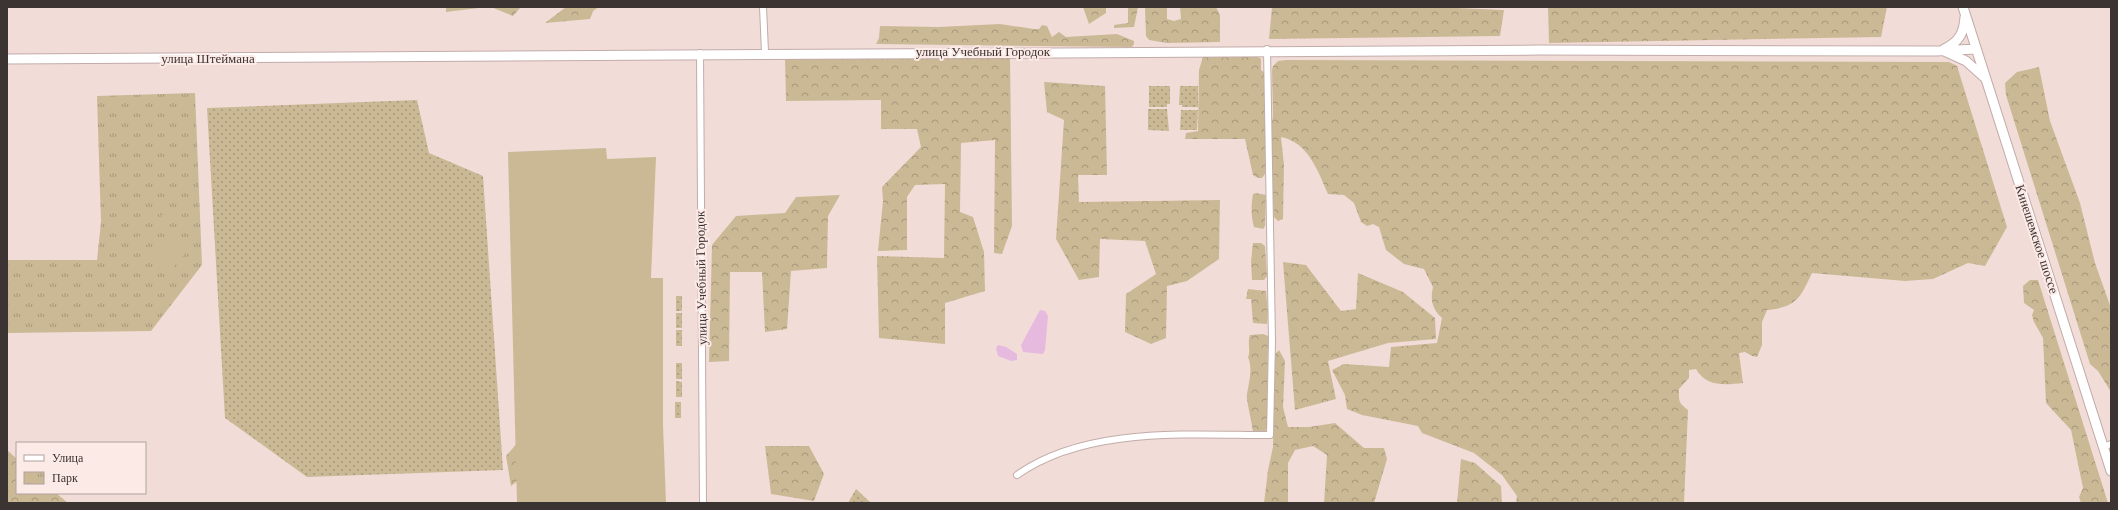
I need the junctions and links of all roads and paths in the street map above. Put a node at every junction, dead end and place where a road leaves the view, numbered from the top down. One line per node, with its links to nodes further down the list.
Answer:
1 (763, 7): 6 (street)
2 (1964, 10): 3 (street, Кинешемское шоссе); 5 (street)
3 (1976, 48): 5 (street, улица Учебный Городок); 10 (street, Кинешемское шоссе)
4 (1267, 49): 5 (street, улица Учебный Городок); 6 (street, улица Учебный Городок); 13 (street)
5 (1941, 50): 10 (street)
6 (764, 52): 7 (street, улица Учебный Городок)
7 (700, 53): 8 (street, улица Учебный Городок); 14 (street, улица Учебный Городок)
8 (409, 56): 9 (street, улица Штеймана)
9 (7, 59)
10 (1986, 79): 11 (street, Кинешемское шоссе)
11 (2107, 445): 12 (street, Кинешемское шоссе)
12 (2111, 472)
13 (1018, 475)
14 (703, 503)

